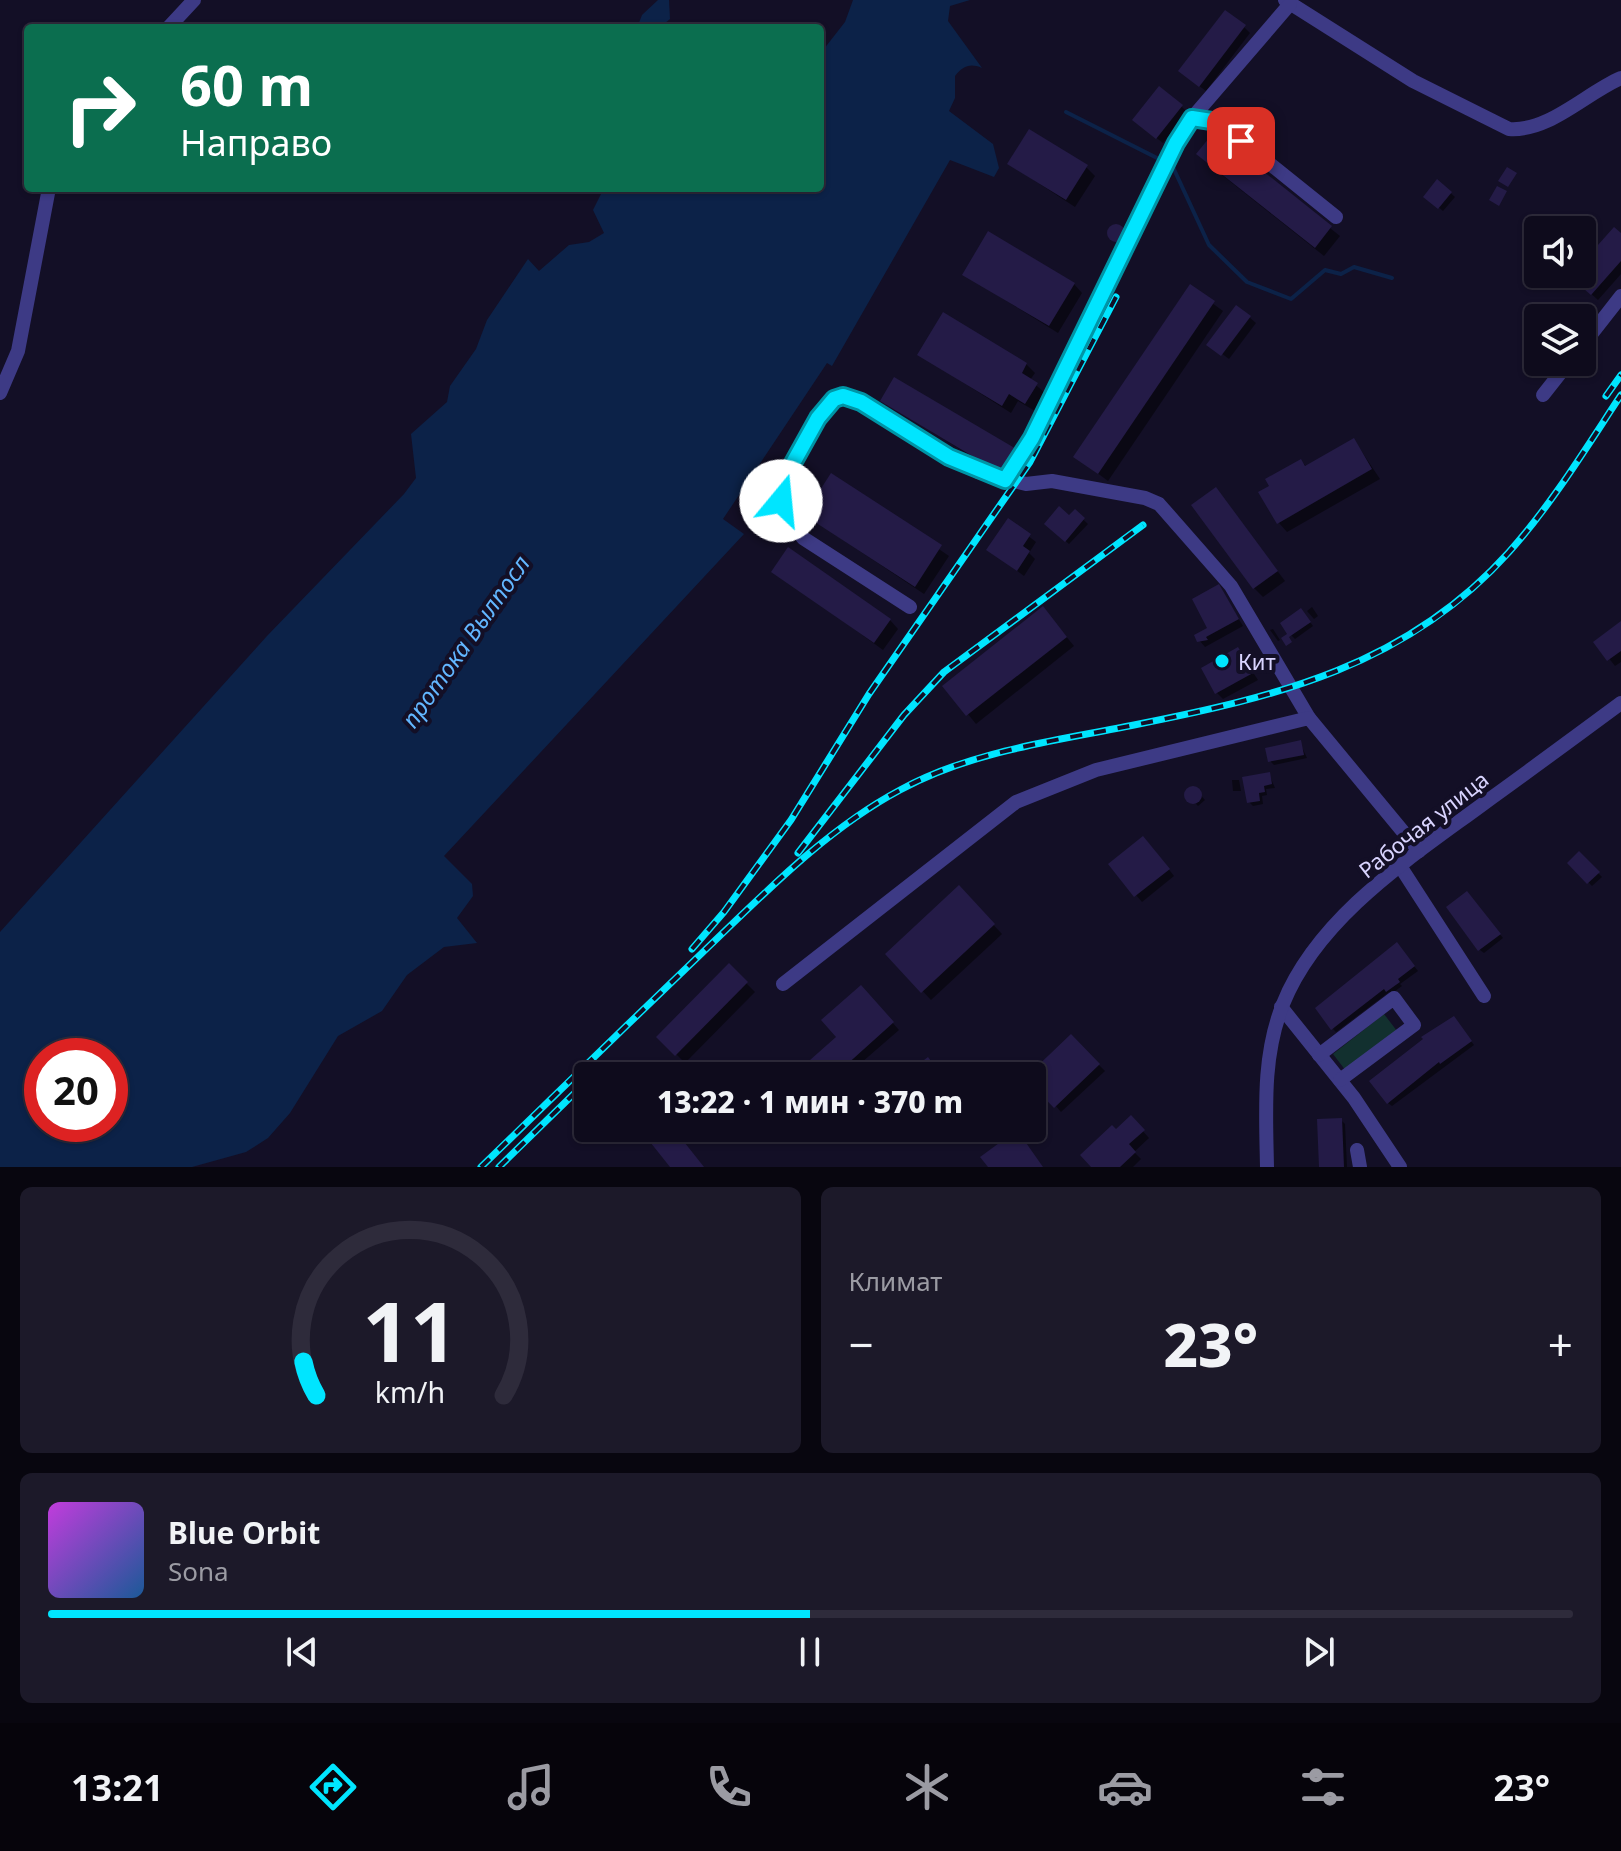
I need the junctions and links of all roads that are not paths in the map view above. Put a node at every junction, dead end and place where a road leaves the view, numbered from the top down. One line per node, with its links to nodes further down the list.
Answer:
1 (194, 0): 3 (street)
2 (1287, 2): 4 (street); 5 (street)
3 (172, 24)
4 (1621, 78)
5 (1192, 118): 7 (street); 13 (street)
6 (48, 192): 11 (street)
7 (1336, 217)
8 (1621, 296): 9 (street)
9 (1596, 328)
10 (1558, 376): 12 (street)
11 (0, 393)
12 (1543, 395)
13 (1005, 480): 14 (street); 16 (street)
14 (910, 607)
15 (1621, 703): 17 (street, Рабочая улица)
16 (1309, 718): 17 (street); 19 (street)
17 (1419, 851): 18 (street, Рабочая улица)
18 (1400, 866): 20 (street); 21 (street, Рабочая улица)
19 (783, 984)
20 (1484, 996)
21 (1281, 1007): 22 (street); 25 (street, Рабочая улица)
22 (1319, 1055): 23 (street); 23 (street)
23 (1340, 1080): 27 (street)
24 (1357, 1150): 26 (street)
25 (1267, 1167)
26 (1360, 1167)
27 (1400, 1167)

